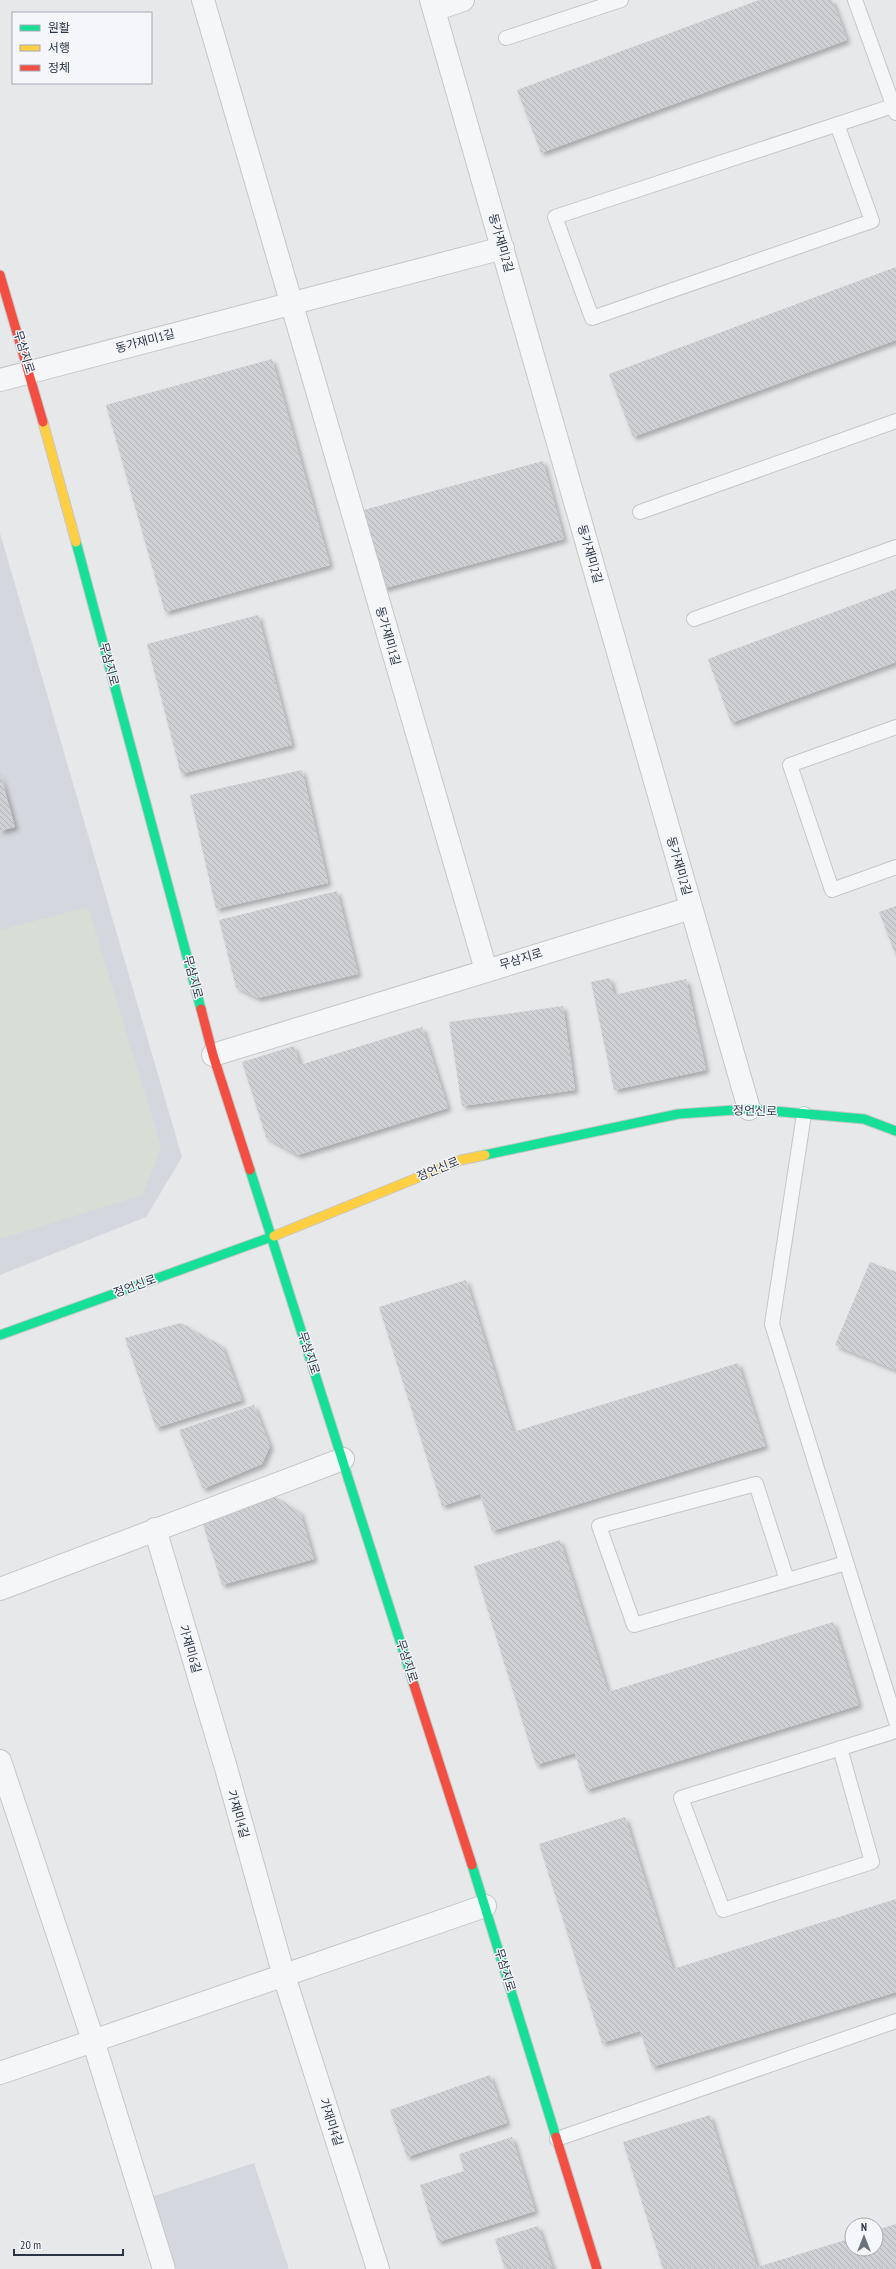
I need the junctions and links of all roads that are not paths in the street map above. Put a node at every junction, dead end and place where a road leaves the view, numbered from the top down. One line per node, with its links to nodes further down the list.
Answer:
1 (203, 0): 11 (street, 동가재미1길)
2 (463, 0): 5 (street)
3 (621, 0): 6 (lane)
4 (855, 0): 7 (lane)
5 (432, 5): 9 (street, 동가재미2길)
6 (506, 38)
7 (895, 108): 8 (lane)
8 (837, 124): 8 (lane)
9 (502, 248): 11 (street, 동가재미1길); 20 (street, 동가재미2길)
10 (0, 275): 12 (street, 무삼지로)
11 (290, 302): 12 (street, 동가재미1길); 21 (street, 동가재미1길)
12 (30, 372): 13 (street, 동가재미1길); 22 (street, 무삼지로)
13 (0, 380)
14 (896, 421): 15 (lane)
15 (640, 512)
16 (896, 547): 17 (lane)
17 (694, 618)
18 (896, 727): 19 (lane)
19 (896, 867)
20 (691, 908): 21 (street, 무삼지로); 23 (street, 동가재미2길)
21 (486, 970): 22 (street, 무삼지로)
22 (213, 1055): 26 (street, 무삼지로)
23 (749, 1109): 24 (street, 정언신로); 26 (street, 정언신로)
24 (804, 1114): 25 (street, 정언신로); 30 (lane)
25 (896, 1131)
26 (271, 1237): 27 (street, 정언신로); 28 (street, 무삼지로)
27 (0, 1335)
28 (343, 1459): 29 (street); 38 (street, 무삼지로)
29 (155, 1529): 32 (street); 37 (street, 가재미6길)
30 (846, 1563): 31 (lane); 33 (lane)
31 (787, 1580): 31 (lane)
32 (0, 1589)
33 (896, 1722)
34 (896, 1730): 35 (lane)
35 (840, 1748): 35 (lane)
36 (0, 1760): 41 (street)
37 (226, 1768): 39 (street, 가재미4길)
38 (485, 1906): 39 (street); 43 (street, 무삼지로)
39 (284, 1976): 41 (street); 45 (street, 가재미4길)
40 (896, 2021): 43 (lane)
41 (93, 2040): 42 (street); 44 (street)
42 (0, 2073)
43 (557, 2139): 46 (street, 무삼지로)
44 (164, 2269)
45 (378, 2269)
46 (597, 2269)

